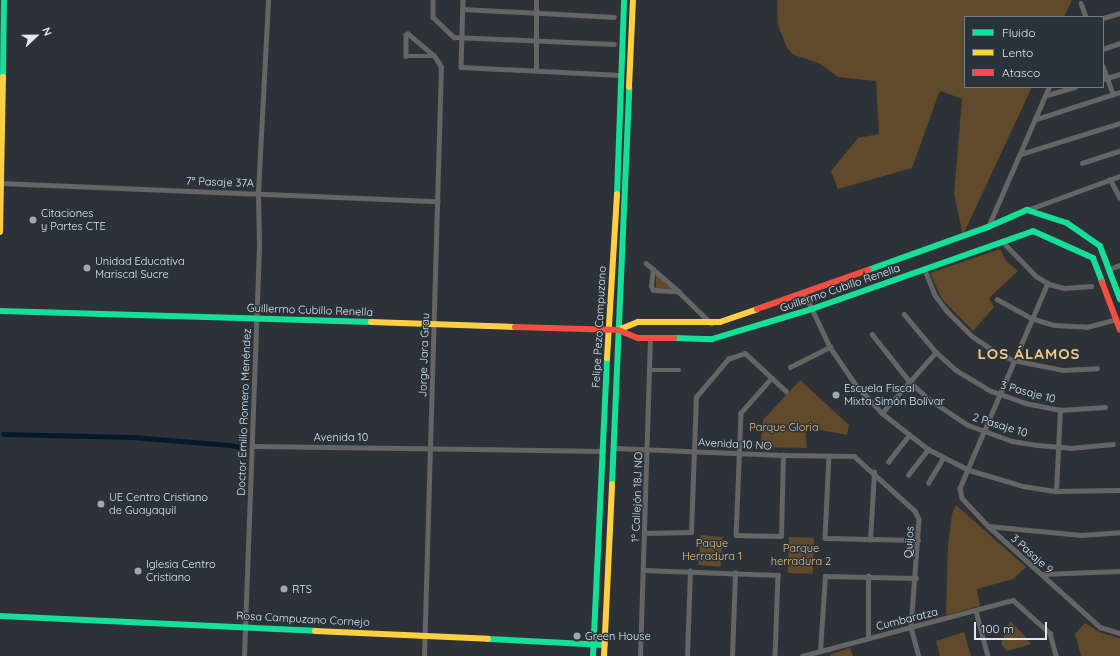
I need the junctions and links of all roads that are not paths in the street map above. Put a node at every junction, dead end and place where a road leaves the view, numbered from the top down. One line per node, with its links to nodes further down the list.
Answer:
1 (4, 0): 39 (street)
2 (268, 0): 40 (street, Doctor Emilio Romero Menéndez)
3 (433, 0): 15 (street)
4 (463, 0): 9 (street)
5 (536, 0): 10 (street)
6 (624, 0): 23 (street, Felipe Pezo Campuzano)
7 (633, 0): 33 (street, Felipe Pezo Campuzano)
8 (1081, 3): 12 (street)
9 (463, 9): 10 (street); 15 (street)
10 (536, 13): 13 (street); 16 (street)
11 (1120, 13): 14 (street)
12 (1086, 16)
13 (614, 17)
14 (1104, 18)
15 (460, 37): 16 (street); 21 (street)
16 (536, 40): 18 (street); 21 (street)
17 (1120, 43): 19 (street)
18 (614, 44)
19 (1104, 49)
20 (434, 56): 20 (street, Jorge Jara Grau); 42 (street, Jorge Jara Grau)
21 (536, 70): 23 (street)
22 (1120, 74): 24 (street)
23 (621, 75): 32 (street, Felipe Pezo Campuzano)
24 (1105, 78): 28 (street)
25 (1049, 88): 29 (street)
26 (1072, 88): 29 (street)
27 (1120, 93): 28 (street)
28 (1113, 94): 30 (street)
29 (1047, 95): 30 (street)
30 (1037, 119): 35 (street)
31 (1120, 123): 35 (street)
32 (620, 138): 33 (street); 67 (street, Felipe Pezo Campuzano)
33 (629, 139): 68 (street, Felipe Pezo Campuzano)
34 (1120, 152): 36 (street)
35 (1021, 154): 45 (street)
36 (1082, 163)
37 (1120, 176): 38 (street, Guillermo Cubillo Renella)
38 (1110, 179): 41 (street); 44 (street, Guillermo Cubillo Renella)
39 (1, 183): 40 (street, 7° Pasaje 37A); 43 (street)
40 (258, 192): 42 (street, 7° Pasaje 37A); 62 (street, Doctor Emilio Romero Menéndez)
41 (1120, 198)
42 (438, 201): 66 (street, Jorge Jara Grau)
43 (0, 203): 46 (street)
44 (1027, 210): 45 (street, Guillermo Cubillo Renella); 51 (street)
45 (988, 226): 56 (street, Guillermo Cubillo Renella)
46 (0, 232)
47 (1004, 243): 52 (street, Guillermo Cubillo Renella); 53 (street); 64 (street, Guillermo Cubillo Renella)
48 (646, 263): 50 (street)
49 (1120, 265): 51 (street)
50 (653, 269): 55 (street); 55 (street)
51 (1109, 269): 58 (street)
52 (925, 270): 59 (street, Guillermo Cubillo Renella); 74 (street)
53 (1048, 283): 54 (street); 63 (street, 3 Pasaje 9)
54 (1091, 286)
55 (679, 292): 65 (street)
56 (804, 292): 59 (street); 65 (street, Guillermo Cubillo Renella)
57 (997, 299): 63 (street)
58 (1120, 299)
59 (812, 309): 71 (street, Guillermo Cubillo Renella); 72 (street)
60 (0, 311): 62 (street, Guillermo Cubillo Renella)
61 (904, 314): 73 (street, 3 Pasaje 10)
62 (256, 318): 66 (street, Guillermo Cubillo Renella); 89 (street, Doctor Emilio Romero Menéndez)
63 (1031, 318): 64 (street); 74 (street, 3 Pasaje 9)
64 (1116, 319): 69 (street, Guillermo Cubillo Renella)
65 (711, 323): 68 (street, Guillermo Cubillo Renella)
66 (434, 324): 67 (street, Guillermo Cubillo Renella); 90 (street, Jorge Jara Grau)
67 (608, 330): 68 (street, Guillermo Cubillo Renella); 95 (street, Felipe Pezo Campuzano)
68 (618, 330): 71 (street, Guillermo Cubillo Renella); 91 (street, Felipe Pezo Campuzano)
69 (1120, 330)
70 (872, 334): 80 (street, 2 Pasaje 10)
71 (650, 338): 77 (street, 1º Callejón 18J NO)
72 (830, 347): 75 (street); 85 (street)
73 (936, 352): 80 (street); 82 (street, 3 Pasaje 10)
74 (1014, 360): 76 (street); 82 (street, 3 Pasaje 9)
75 (790, 367)
76 (1097, 368)
77 (649, 370): 78 (street); 94 (street, 1º Callejón 18J NO)
78 (679, 370)
79 (772, 378): 81 (street); 96 (street); 97 (street)
80 (910, 382): 85 (street); 86 (street, 2 Pasaje 10)
81 (786, 391)
82 (999, 395): 84 (street, 3 Pasaje 10); 86 (street, 3 Pasaje 9)
83 (1105, 407): 84 (street, 3 Pasaje 10)
84 (1060, 410): 92 (street)
85 (882, 413): 87 (street)
86 (984, 431): 92 (street, 2 Pasaje 10); 103 (street, 3 Pasaje 9)
87 (908, 436): 93 (street); 102 (street)
88 (1113, 444): 92 (street, 2 Pasaje 10)
89 (252, 446): 90 (street, Avenida 10); 123 (street, Doctor Emilio Romero Menéndez)
90 (430, 447): 95 (street, Avenida 10); 126 (street, Jorge Jara Grau)
91 (615, 448): 94 (street, Avenida 10 NO); 129 (street, Felipe Pezo Campuzano)
92 (1057, 448): 108 (street)
93 (928, 449): 101 (street); 105 (street)
94 (648, 450): 96 (street, Avenida 10 NO); 111 (street, 1º Callejón 18J NO)
95 (603, 451): 128 (street, Felipe Pezo Campuzano)
96 (694, 451): 97 (street, Avenida 10 NO); 111 (street)
97 (739, 453): 98 (street, Avenida 10 NO); 98 (street)
98 (783, 455): 99 (street, Avenida 10 NO)
99 (829, 456): 100 (street, Avenida 10 NO); 112 (street)
100 (854, 456): 104 (street, Quijos)
101 (943, 458): 103 (street); 106 (street)
102 (888, 462)
103 (969, 470): 108 (street); 109 (street, 3 Pasaje 9)
104 (874, 472): 112 (street); 113 (street, Quijos)
105 (908, 475)
106 (928, 483)
107 (1120, 490): 108 (street)
108 (1056, 491)
109 (988, 526): 110 (street); 118 (street, 3 Pasaje 9)
110 (1120, 532)
111 (644, 533): 114 (street, 1º Callejón 18J NO)
112 (870, 540): 113 (street)
113 (918, 540): 120 (street, Quijos)
114 (643, 570): 116 (street); 136 (street, 1º Callejón 18J NO)
115 (1120, 570): 118 (street)
116 (690, 571): 117 (street); 137 (street)
117 (735, 573): 138 (street); 139 (street)
118 (1042, 574): 125 (street, 3 Pasaje 9)
119 (868, 576): 120 (street); 127 (street); 130 (street)
120 (916, 578): 124 (street, Quijos)
121 (976, 611): 124 (street, Cumbaratza); 142 (street); 143 (street, Cumbaratza)
122 (0, 616): 123 (street, Rosa Campuzano Cornejo)
123 (245, 626): 126 (street, Rosa Campuzano Cornejo); 132 (street, Doctor Emilio Romero Menéndez)
124 (911, 627): 127 (street, Cumbaratza); 141 (street, Quijos)
125 (1120, 633)
126 (425, 635): 128 (street, Rosa Campuzano Cornejo); 133 (street, Jorge Jara Grau)
127 (868, 638): 130 (street, Cumbaratza)
128 (594, 645): 129 (street, Rosa Campuzano Cornejo); 134 (street, Felipe Pezo Campuzano)
129 (604, 645): 135 (street, Felipe Pezo Campuzano)
130 (820, 651): 131 (street, Cumbaratza)
131 (815, 654): 140 (street, Cumbaratza)
132 (244, 656)
133 (424, 656)
134 (593, 656)
135 (604, 656)
136 (640, 656)
137 (687, 656)
138 (732, 656)
139 (775, 656)
140 (802, 656)
141 (919, 656)
142 (988, 656)
143 (1056, 656)

